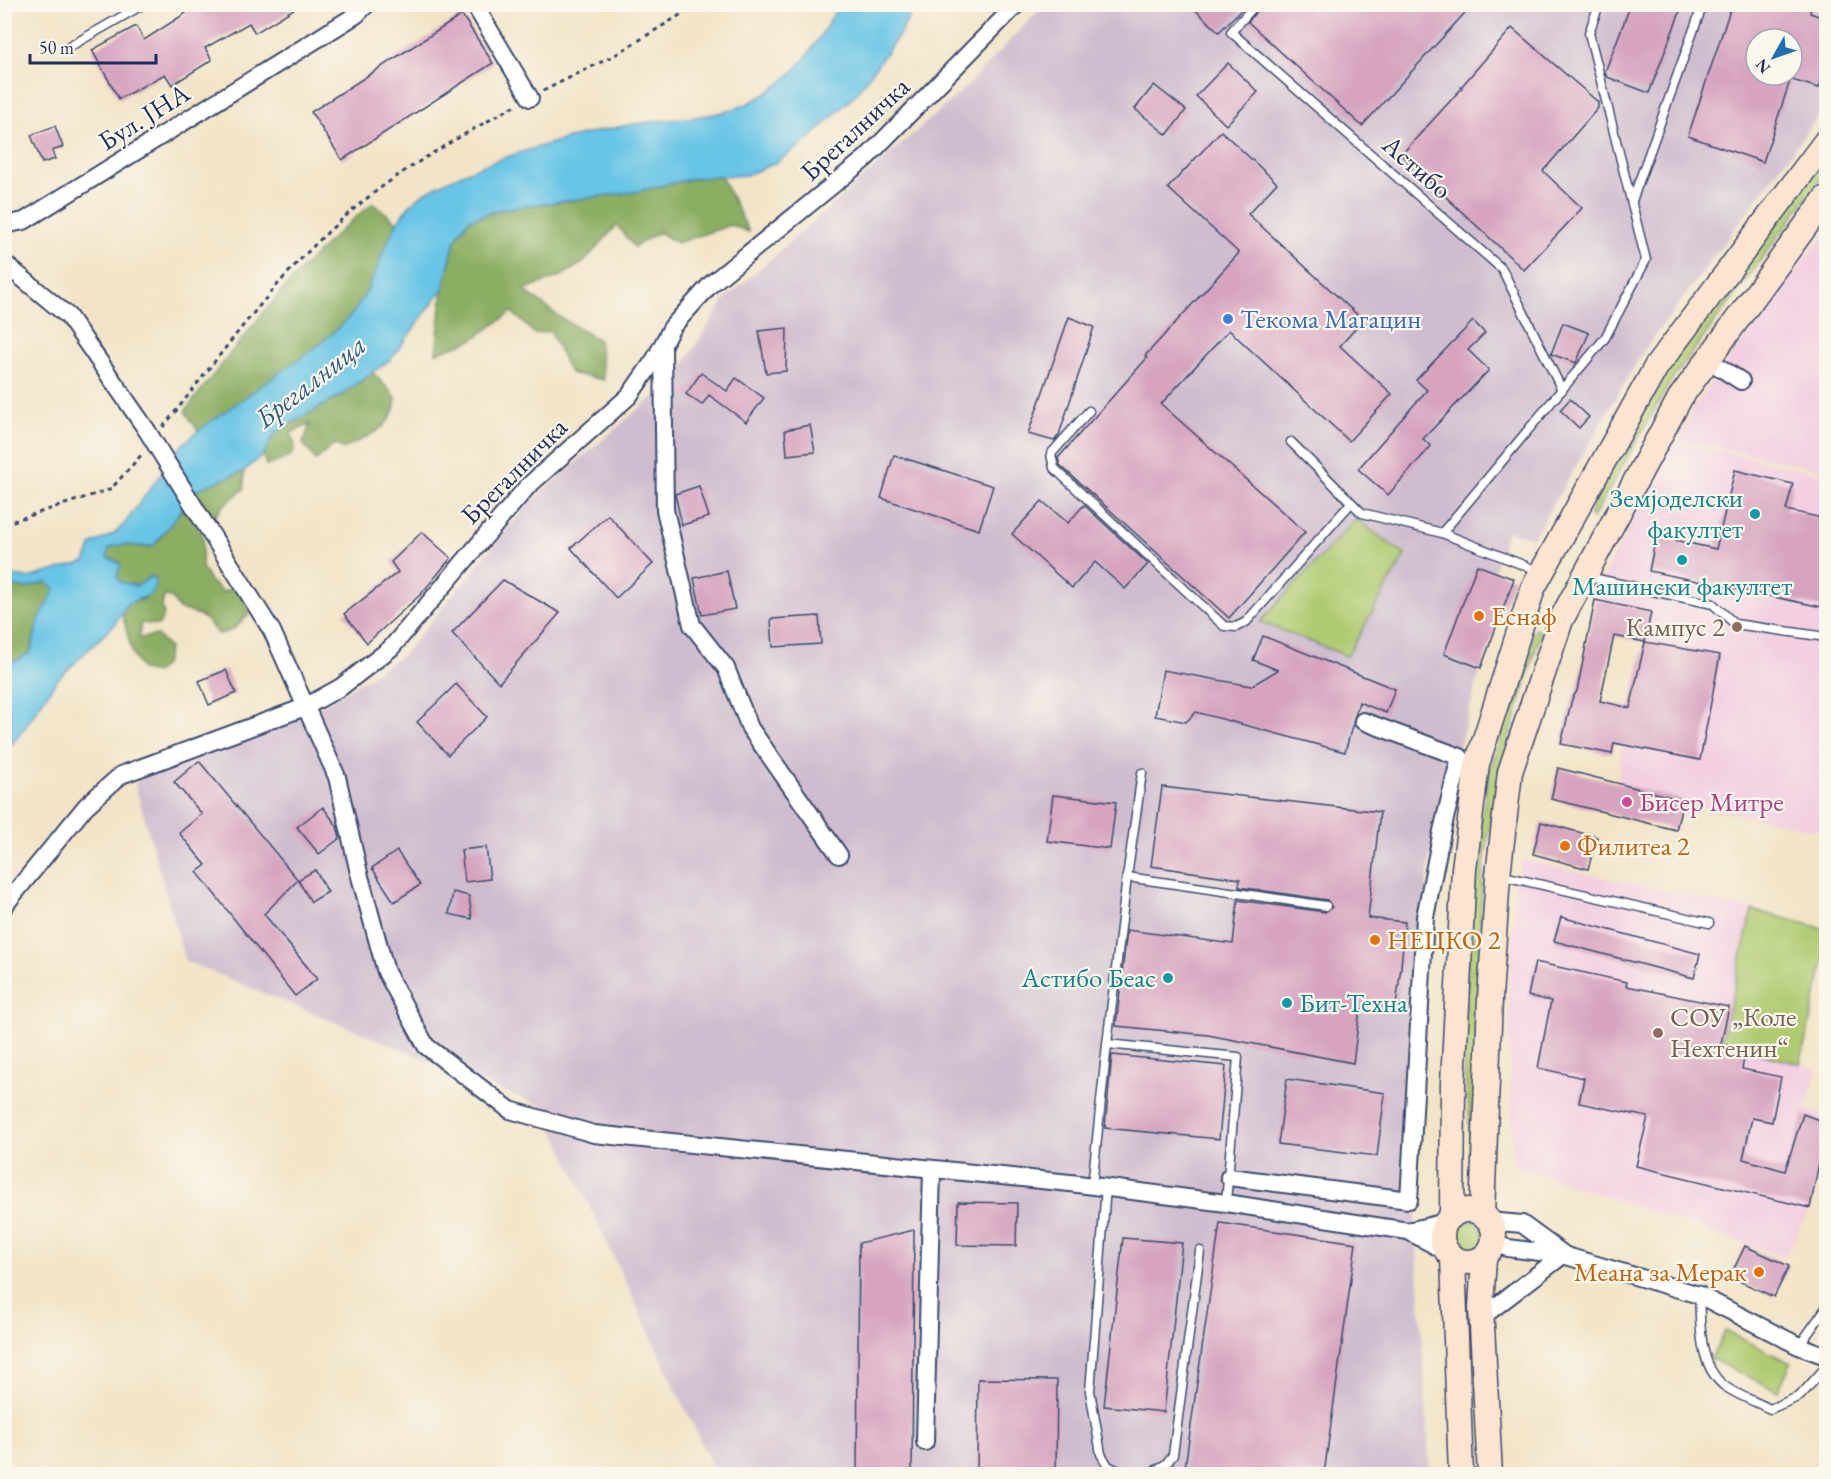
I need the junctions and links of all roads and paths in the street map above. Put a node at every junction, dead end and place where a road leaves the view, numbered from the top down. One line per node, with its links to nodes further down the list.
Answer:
1 (144, 4): 9 (lane)
2 (367, 4): 14 (street, Бул. ЈНА)
3 (474, 4): 10 (street)
4 (698, 4): 10 (path)
5 (1017, 4): 16 (street, Брегалничка)
6 (1256, 4): 19 (lane, Астибо)
7 (1599, 4): 13 (lane)
8 (1702, 4): 13 (lane)
9 (69, 47)
10 (530, 98): 21 (path)
11 (1827, 141): 27 (main road)
12 (1827, 198): 17 (main road)
13 (1632, 202): 19 (lane)
14 (4, 225)
15 (4, 263): 21 (street)
16 (663, 342): 30 (street, Брегалничка); 33 (street)
17 (1707, 360): 18 (street); 28 (main road)
18 (1741, 381)
19 (1562, 390): 26 (lane)
20 (1089, 411): 24 (lane)
21 (152, 430): 30 (street, bridge)
22 (1291, 442): 24 (lane)
23 (144, 451): 25 (path)
24 (1351, 503): 26 (lane)
25 (4, 524)
26 (1442, 533): 27 (lane)
27 (1541, 572): 28 (main road); 44 (main road)
28 (1581, 583): 29 (lane); 34 (main road)
29 (1827, 637)
30 (305, 706): 36 (street, Брегалничка); 40 (street)
31 (1363, 721): 41 (street)
32 (1142, 773): 35 (lane)
33 (839, 855)
34 (1498, 875): 38 (lane); 46 (main road)
35 (1127, 877): 37 (lane); 39 (lane)
36 (4, 906)
37 (1326, 906)
38 (1709, 923)
39 (1107, 1044): 41 (lane); 42 (lane)
40 (932, 1169): 42 (street); 56 (street)
41 (1229, 1176): 43 (lane)
42 (1099, 1187): 43 (street); 57 (lane)
43 (1226, 1203): 45 (street)
44 (1449, 1219): 45 (street); 46 (main road); 48 (main road)
45 (1408, 1231): 48 (street)
46 (1487, 1234): 48 (main road); 49 (street); 49 (street); 52 (main road)
47 (1200, 1251): 58 (lane)
48 (1450, 1255): 59 (main road)
49 (1563, 1255): 50 (street); 52 (street)
50 (1699, 1295): 53 (street); 55 (lane)
51 (1827, 1308): 53 (lane)
52 (1482, 1317): 60 (main road)
53 (1799, 1346): 54 (street)
54 (1827, 1356)
55 (1827, 1367)
56 (925, 1442)
57 (1125, 1474)
58 (1150, 1474)
59 (1461, 1474)
60 (1490, 1474)

